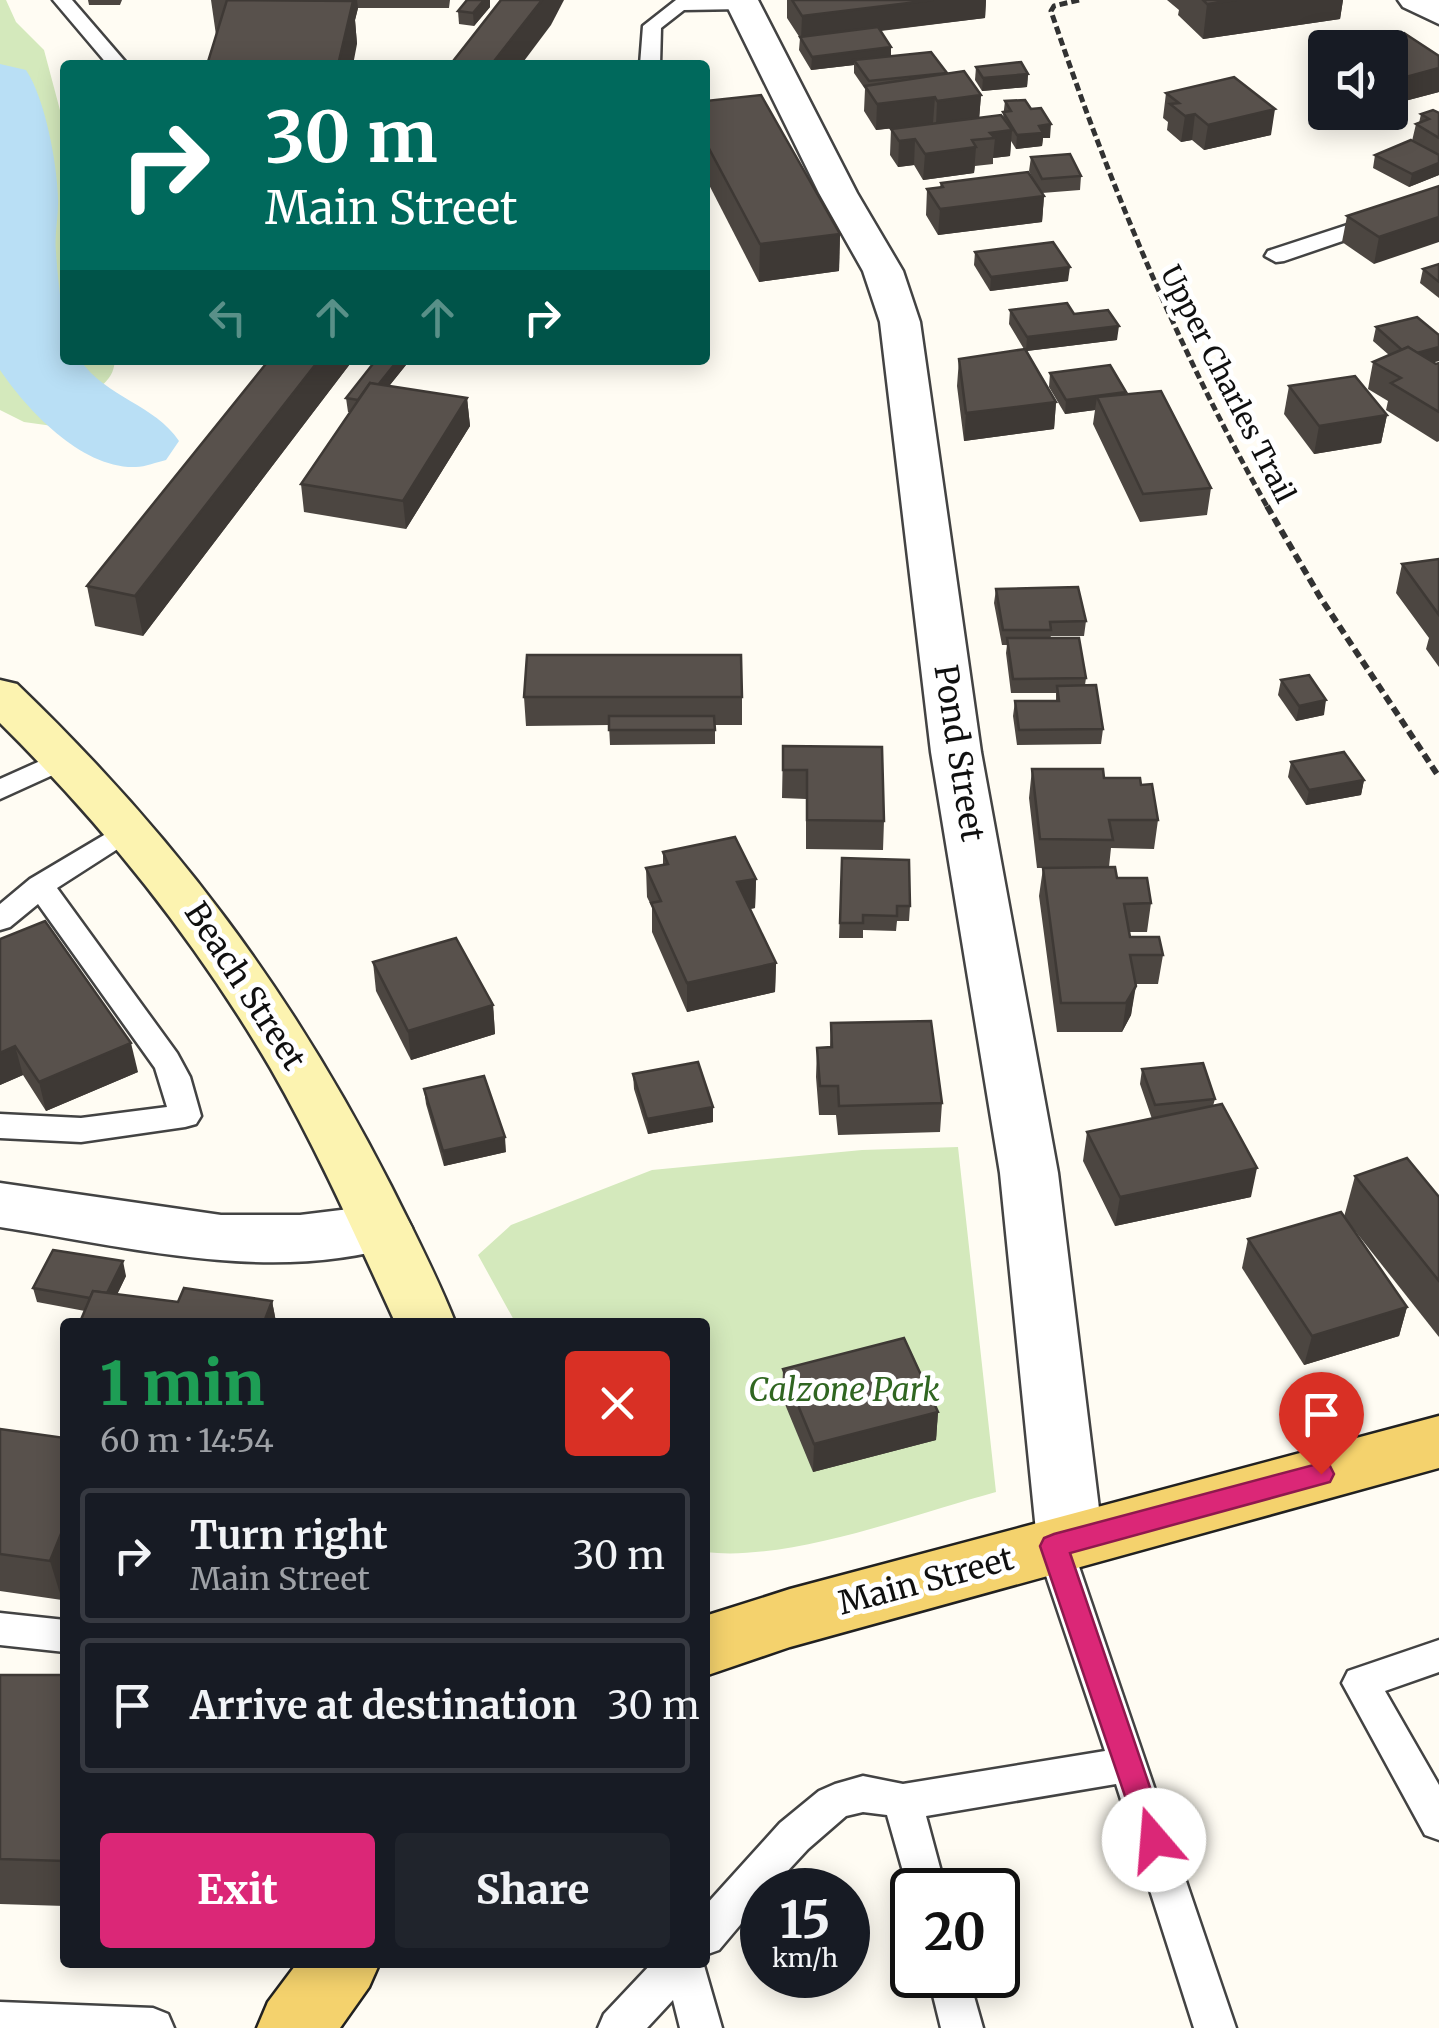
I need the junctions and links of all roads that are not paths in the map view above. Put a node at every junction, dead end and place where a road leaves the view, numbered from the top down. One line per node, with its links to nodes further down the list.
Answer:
1 (62, 0): 5 (lane)
2 (1415, 0): 4 (street)
3 (742, 2): 6 (lane); 20 (street, Pond Street)
4 (1439, 14)
5 (114, 60)
6 (650, 60)
7 (1439, 201): 8 (lane)
8 (1276, 256)
9 (0, 695): 10 (main road, Beach Street)
10 (67, 758): 11 (lane); 12 (main road, Beach Street)
11 (0, 790)
12 (131, 828): 13 (lane); 17 (main road, Beach Street)
13 (40, 886): 14 (lane); 15 (lane)
14 (0, 920)
15 (0, 1126)
16 (0, 1205): 17 (street)
17 (382, 1228): 18 (main road, Beach Street)
18 (423, 1318)
19 (1435, 1449): 20 (main road, Main Street)
20 (1062, 1544): 23 (main road, Main Street); 25 (lane)
21 (0, 1629): 22 (lane)
22 (60, 1635)
23 (710, 1644)
24 (1439, 1656): 27 (lane)
25 (1129, 1764): 26 (lane); 40 (lane)
26 (902, 1802): 28 (lane); 29 (lane)
27 (1439, 1822)
28 (920, 1868)
29 (710, 1931)
30 (339, 1968): 36 (main road)
31 (676, 1968): 37 (lane)
32 (684, 1968): 38 (lane)
33 (954, 1998): 39 (lane)
34 (0, 2022): 35 (lane)
35 (153, 2028)
36 (295, 2028)
37 (619, 2028)
38 (701, 2028)
39 (962, 2028)
40 (1216, 2028)

